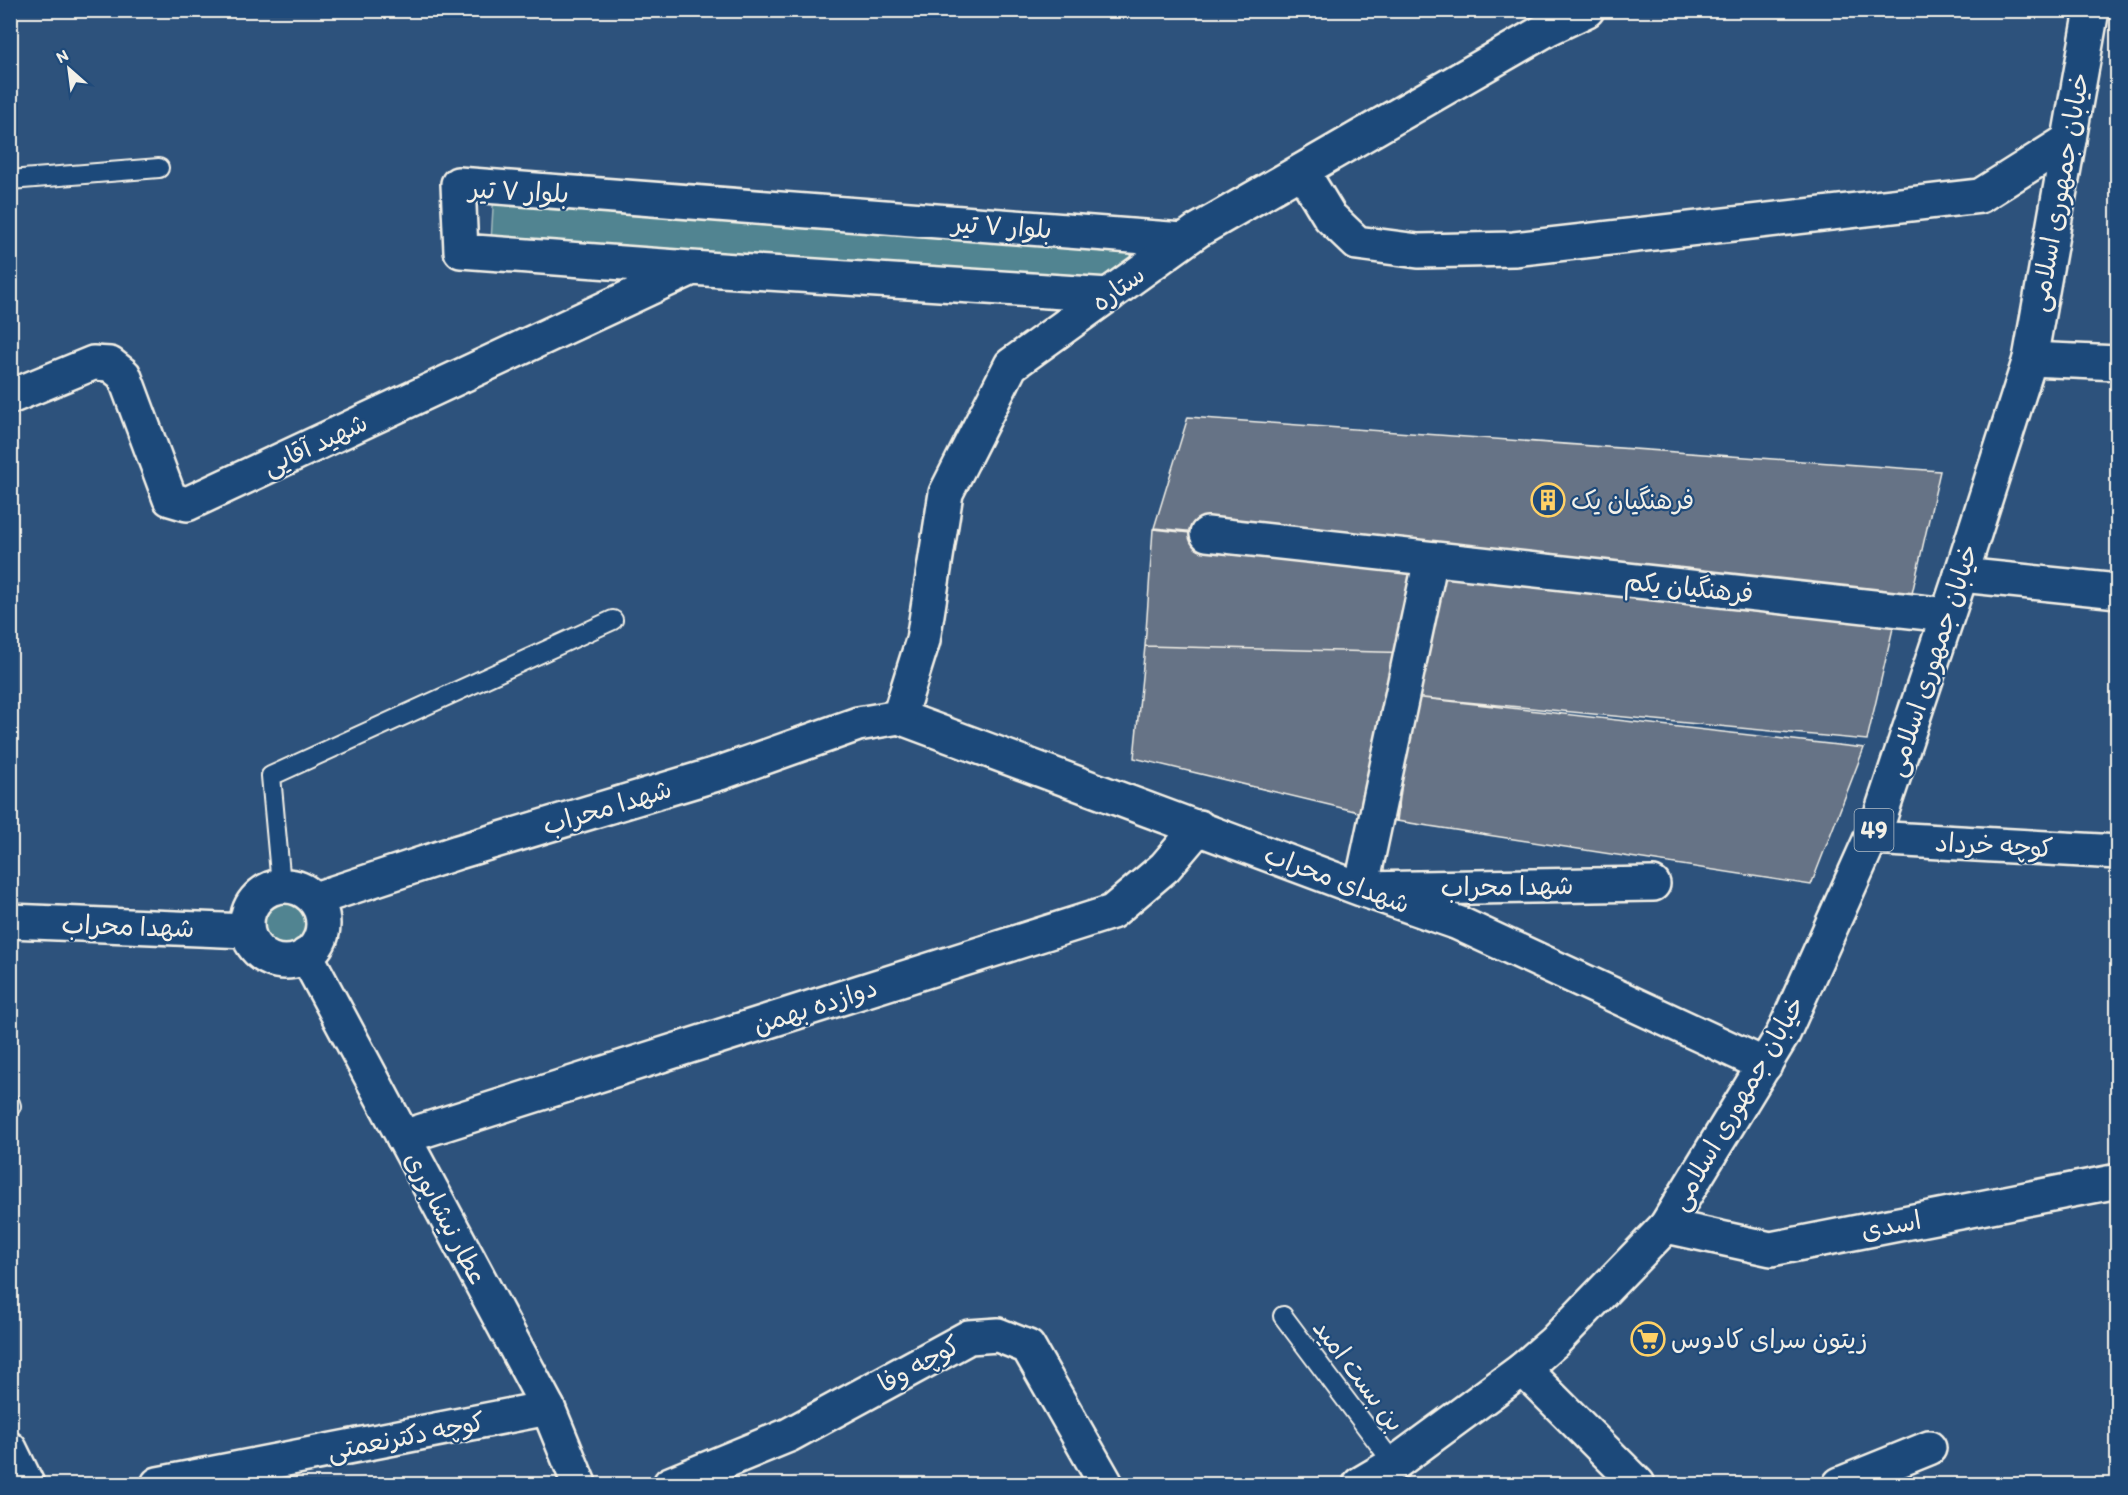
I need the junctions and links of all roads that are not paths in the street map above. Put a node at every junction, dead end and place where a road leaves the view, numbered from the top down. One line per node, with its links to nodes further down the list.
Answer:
1 (1587, 10): 3 (street, ستاره)
2 (2092, 10): 4 (street, خیابان جمهوری اسلامی / 49)
3 (1560, 19): 6 (street, ستاره)
4 (2069, 140): 6 (street); 11 (street, خیابان جمهوری اسلامی / 49)
5 (159, 168): 7 (lane)
6 (1302, 171): 8 (street, ستاره)
7 (10, 180)
8 (1183, 240): 9 (street, بلوار ۷ تیر); 10 (street, ستاره)
9 (690, 268): 10 (street, بلوار ۷ تیر); 13 (street, شهید آقایی)
10 (1109, 294): 20 (street, ستاره)
11 (2030, 359): 12 (street); 16 (street, خیابان جمهوری اسلامی / 49)
12 (2118, 363)
13 (10, 398)
14 (1208, 534): 15 (street, فرهنگیان یکم)
15 (1431, 559): 18 (street, فرهنگیان یکم); 26 (street)
16 (1961, 575): 17 (street); 18 (street, خیابان جمهوری اسلامی / 49)
17 (2118, 591)
18 (1947, 615): 22 (street, خیابان جمهوری اسلامی / 49)
19 (613, 620): 25 (lane)
20 (899, 717): 21 (street, شهدای محراب); 27 (street, شهدا محراب)
21 (1198, 827): 26 (street, شهدای محراب); 32 (street, دوازده بهمن)
22 (1871, 838): 23 (street, کوچه خرداد); 31 (street, خیابان جمهوری اسلامی / 49)
23 (2118, 852)
24 (1653, 884): 26 (street, شهدا محراب)
25 (281, 885): 27 (street); 29 (street)
26 (1361, 889): 31 (street, شهدای محراب)
27 (315, 899): 30 (street)
28 (10, 921): 29 (street, شهدا محراب)
29 (246, 931): 30 (street)
30 (306, 956): 32 (street, عطار نیشابوری)
31 (1765, 1065): 34 (street, خیابان جمهوری اسلامی / 49)
32 (403, 1137): 37 (street, عطار نیشابوری)
33 (2118, 1181): 34 (street, اسدی)
34 (1666, 1226): 36 (street, خیابان جمهوری اسلامی / 49)
35 (1283, 1316): 40 (lane, بن بست امید)
36 (1523, 1369): 40 (street, خیابان جمهوری اسلامی / 49); 47 (street)
37 (548, 1408): 42 (street, کوچه دکترنعمتی); 43 (street, عطار نیشابوری)
38 (1929, 1448): 48 (street)
39 (10, 1449): 41 (street)
40 (1394, 1464): 46 (street, خیابان جمهوری اسلامی / 49)
41 (27, 1485)
42 (158, 1485)
43 (579, 1485)
44 (670, 1485): 45 (street, کوچه وفا)
45 (1106, 1485)
46 (1360, 1485)
47 (1638, 1485)
48 (1840, 1485)

